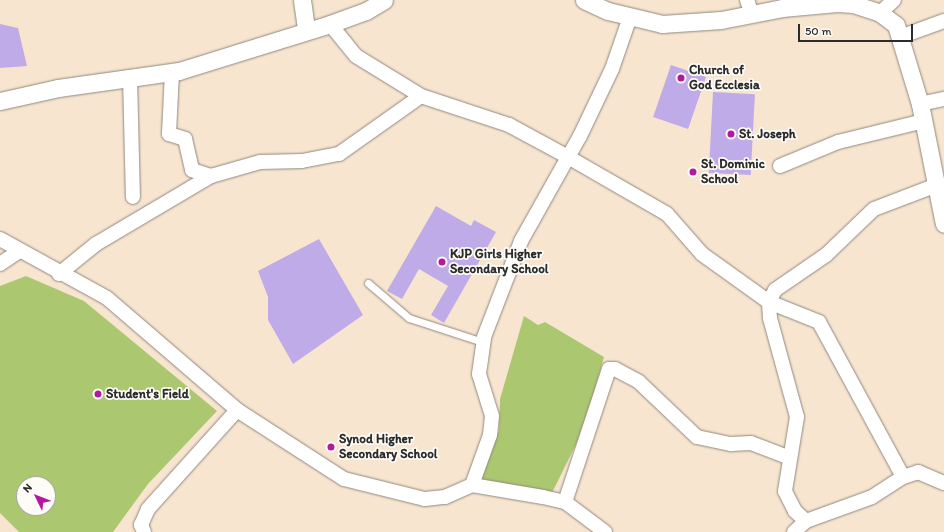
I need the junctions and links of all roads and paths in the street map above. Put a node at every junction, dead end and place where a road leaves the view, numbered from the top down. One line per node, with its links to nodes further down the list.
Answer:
1 (302, 0): 10 (street)
2 (384, 0): 9 (street)
3 (584, 0): 7 (street)
4 (894, 0): 6 (street)
5 (750, 7): 6 (street); 7 (street)
6 (880, 13): 11 (street)
7 (630, 17): 19 (street)
8 (944, 21): 11 (street)
9 (330, 24): 10 (street); 14 (street)
10 (306, 30): 12 (street)
11 (900, 37): 17 (street)
12 (172, 72): 13 (street); 21 (street)
13 (130, 77): 16 (street); 23 (street)
14 (421, 96): 19 (street); 21 (street)
15 (944, 99): 17 (street)
16 (0, 101)
17 (920, 104): 18 (street)
18 (924, 121): 20 (street); 22 (street)
19 (568, 157): 30 (street); 31 (street)
20 (780, 166)
21 (211, 176): 28 (street)
22 (936, 185): 24 (street); 30 (street)
23 (133, 197)
24 (944, 224)
25 (0, 240): 26 (street)
26 (19, 251): 27 (street); 28 (street)
27 (0, 264)
28 (60, 274): 32 (street)
29 (368, 283): 31 (lane)
30 (769, 302): 33 (street); 34 (street)
31 (483, 342): 36 (street)
32 (237, 410): 36 (street); 40 (street)
33 (790, 458): 37 (street); 38 (street)
34 (903, 477): 35 (street); 38 (street)
35 (944, 483)
36 (472, 485): 37 (street)
37 (565, 502): 39 (street)
38 (806, 521): 41 (street)
39 (600, 530)
40 (144, 532)
41 (794, 532)

